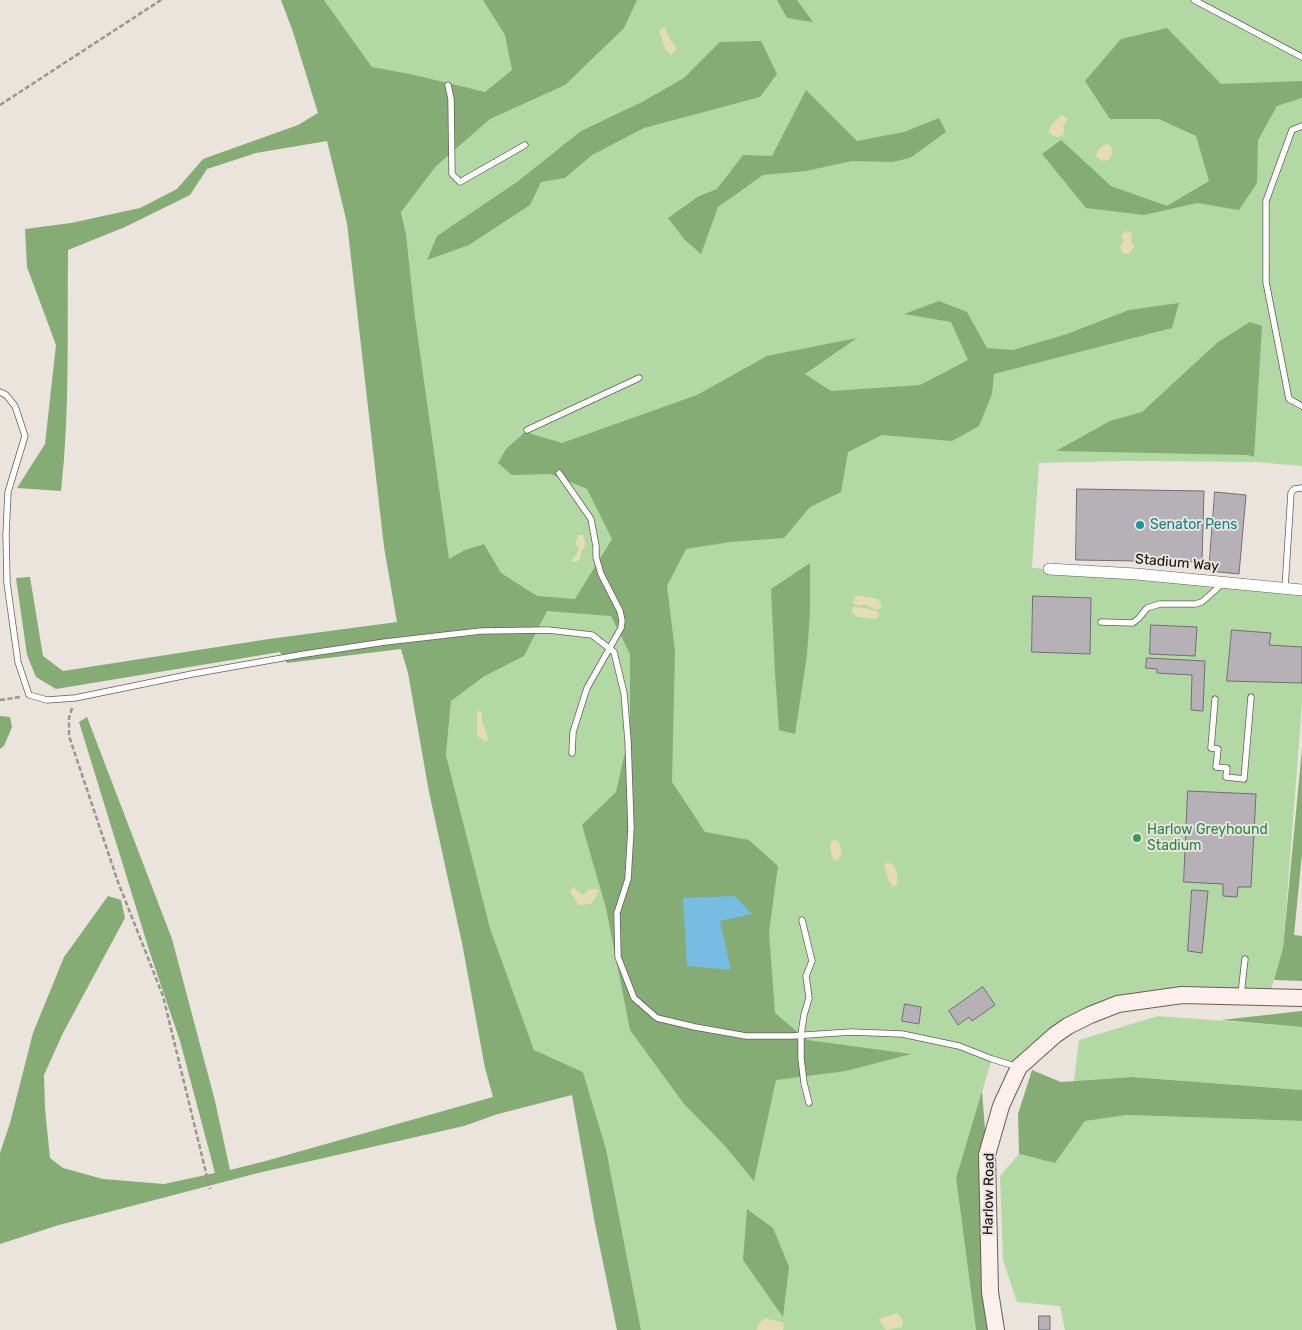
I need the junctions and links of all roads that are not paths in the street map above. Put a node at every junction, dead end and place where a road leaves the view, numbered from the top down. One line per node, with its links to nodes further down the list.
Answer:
1 (1194, 0): 2 (lane)
2 (1302, 57)
3 (448, 85): 5 (lane)
4 (1302, 126): 8 (lane)
5 (525, 145)
6 (639, 378): 9 (lane)
7 (0, 392): 17 (lane)
8 (1302, 406)
9 (527, 430)
10 (559, 474): 17 (lane)
11 (1302, 488): 14 (lane)
12 (1049, 569): 13 (street, Stadium Way)
13 (1223, 582): 14 (street, Stadium Way); 16 (lane)
14 (1284, 588): 15 (street, Stadium Way)
15 (1302, 590)
16 (1102, 622)
17 (609, 648): 20 (lane); 25 (lane)
18 (1251, 697): 19 (lane)
19 (1215, 699)
20 (572, 752)
21 (802, 920): 25 (lane)
22 (1245, 959): 23 (lane)
23 (1241, 996): 24 (street, Harlow Road); 26 (street, Harlow Road)
24 (1302, 998)
25 (801, 1035): 26 (lane); 27 (lane)
26 (1019, 1067): 28 (street, Harlow Road)
27 (809, 1103)
28 (996, 1330)

